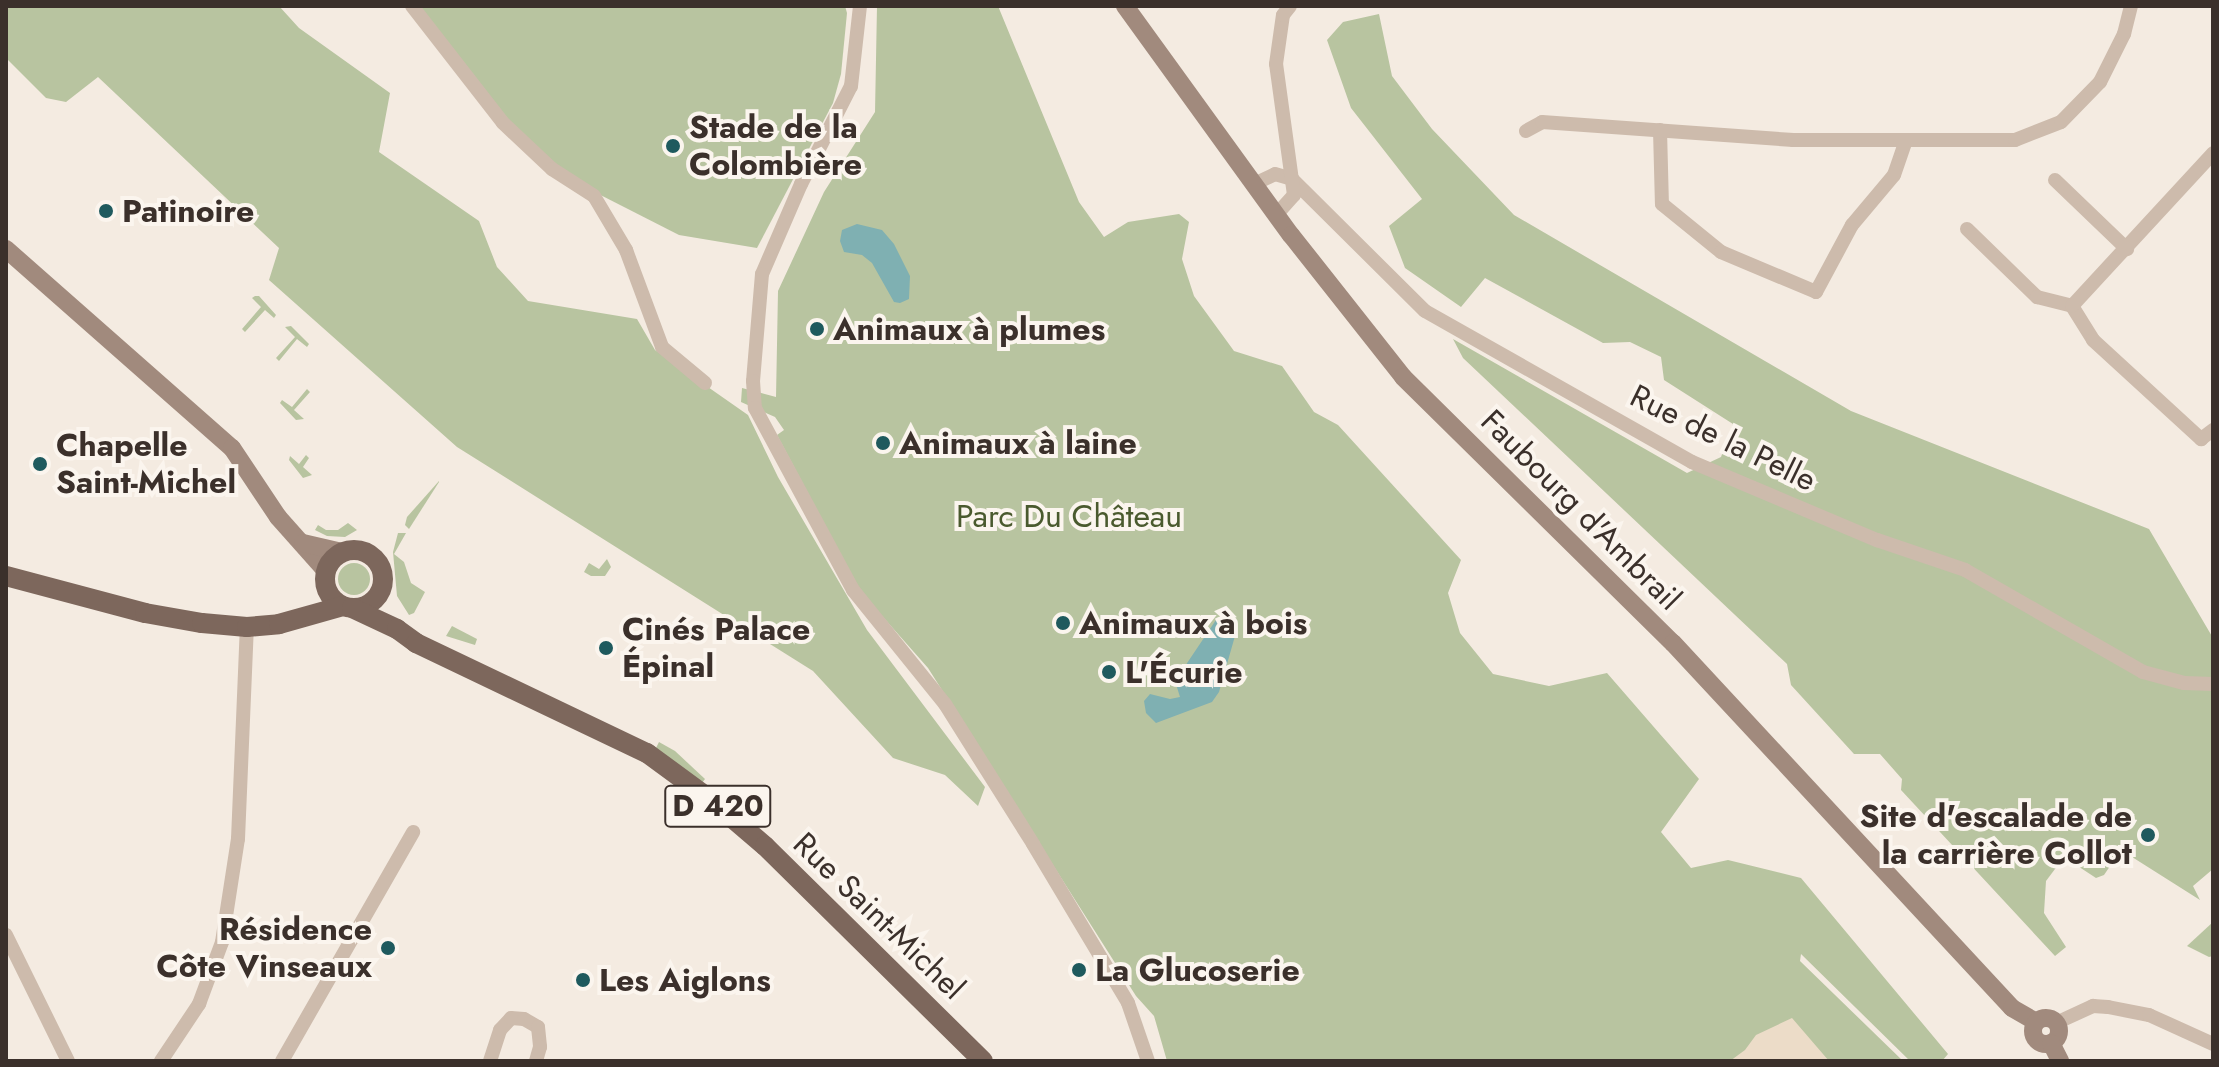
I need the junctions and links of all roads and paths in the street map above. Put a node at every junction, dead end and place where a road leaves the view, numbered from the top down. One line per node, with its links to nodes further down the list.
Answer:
1 (412, 6): 20 (street)
2 (860, 6): 44 (street)
3 (1125, 6): 14 (main road, Faubourg d'Ambrail)
4 (2131, 6): 8 (street)
5 (1282, 9): 10 (street)
6 (1660, 130): 7 (street); 8 (street); 8 (street)
7 (1526, 131)
8 (1906, 140)
9 (2213, 153): 18 (street)
10 (1290, 159): 11 (street); 12 (street)
11 (1275, 174): 12 (street, Rue de la Pelle); 14 (street)
12 (1292, 179): 15 (street); 31 (street, Rue de la Pelle)
13 (2055, 180): 18 (street)
14 (1254, 184): 15 (main road, Faubourg d'Ambrail)
15 (1276, 215): 34 (main road, Faubourg d'Ambrail)
16 (1967, 229): 19 (street)
17 (6, 249): 22 (main road)
18 (2127, 249): 19 (street)
19 (2072, 306): 21 (street)
20 (705, 383)
21 (2207, 434)
22 (303, 543): 23 (main road); 25 (main road)
23 (342, 552): 25 (main road); 26 (main road)
24 (6, 576): 29 (main road)
25 (326, 579): 27 (main road); 28 (main road)
26 (380, 593): 27 (main road); 30 (main road)
27 (347, 607): 28 (main road); 30 (main road, Rue Saint-Michel / D 420)
28 (310, 616): 29 (main road)
29 (247, 627): 39 (street)
30 (397, 629): 43 (main road, Rue Saint-Michel / D 420)
31 (2213, 684)
32 (413, 832): 40 (street)
33 (6, 935): 38 (street)
34 (2036, 1022): 35 (main road); 36 (main road)
35 (2056, 1023): 36 (main road); 37 (street)
36 (2051, 1043): 45 (main road)
37 (2213, 1044)
38 (68, 1061)
39 (161, 1061)
40 (282, 1061)
41 (490, 1061): 42 (street)
42 (536, 1061)
43 (983, 1061)
44 (1148, 1061)
45 (2060, 1061)

